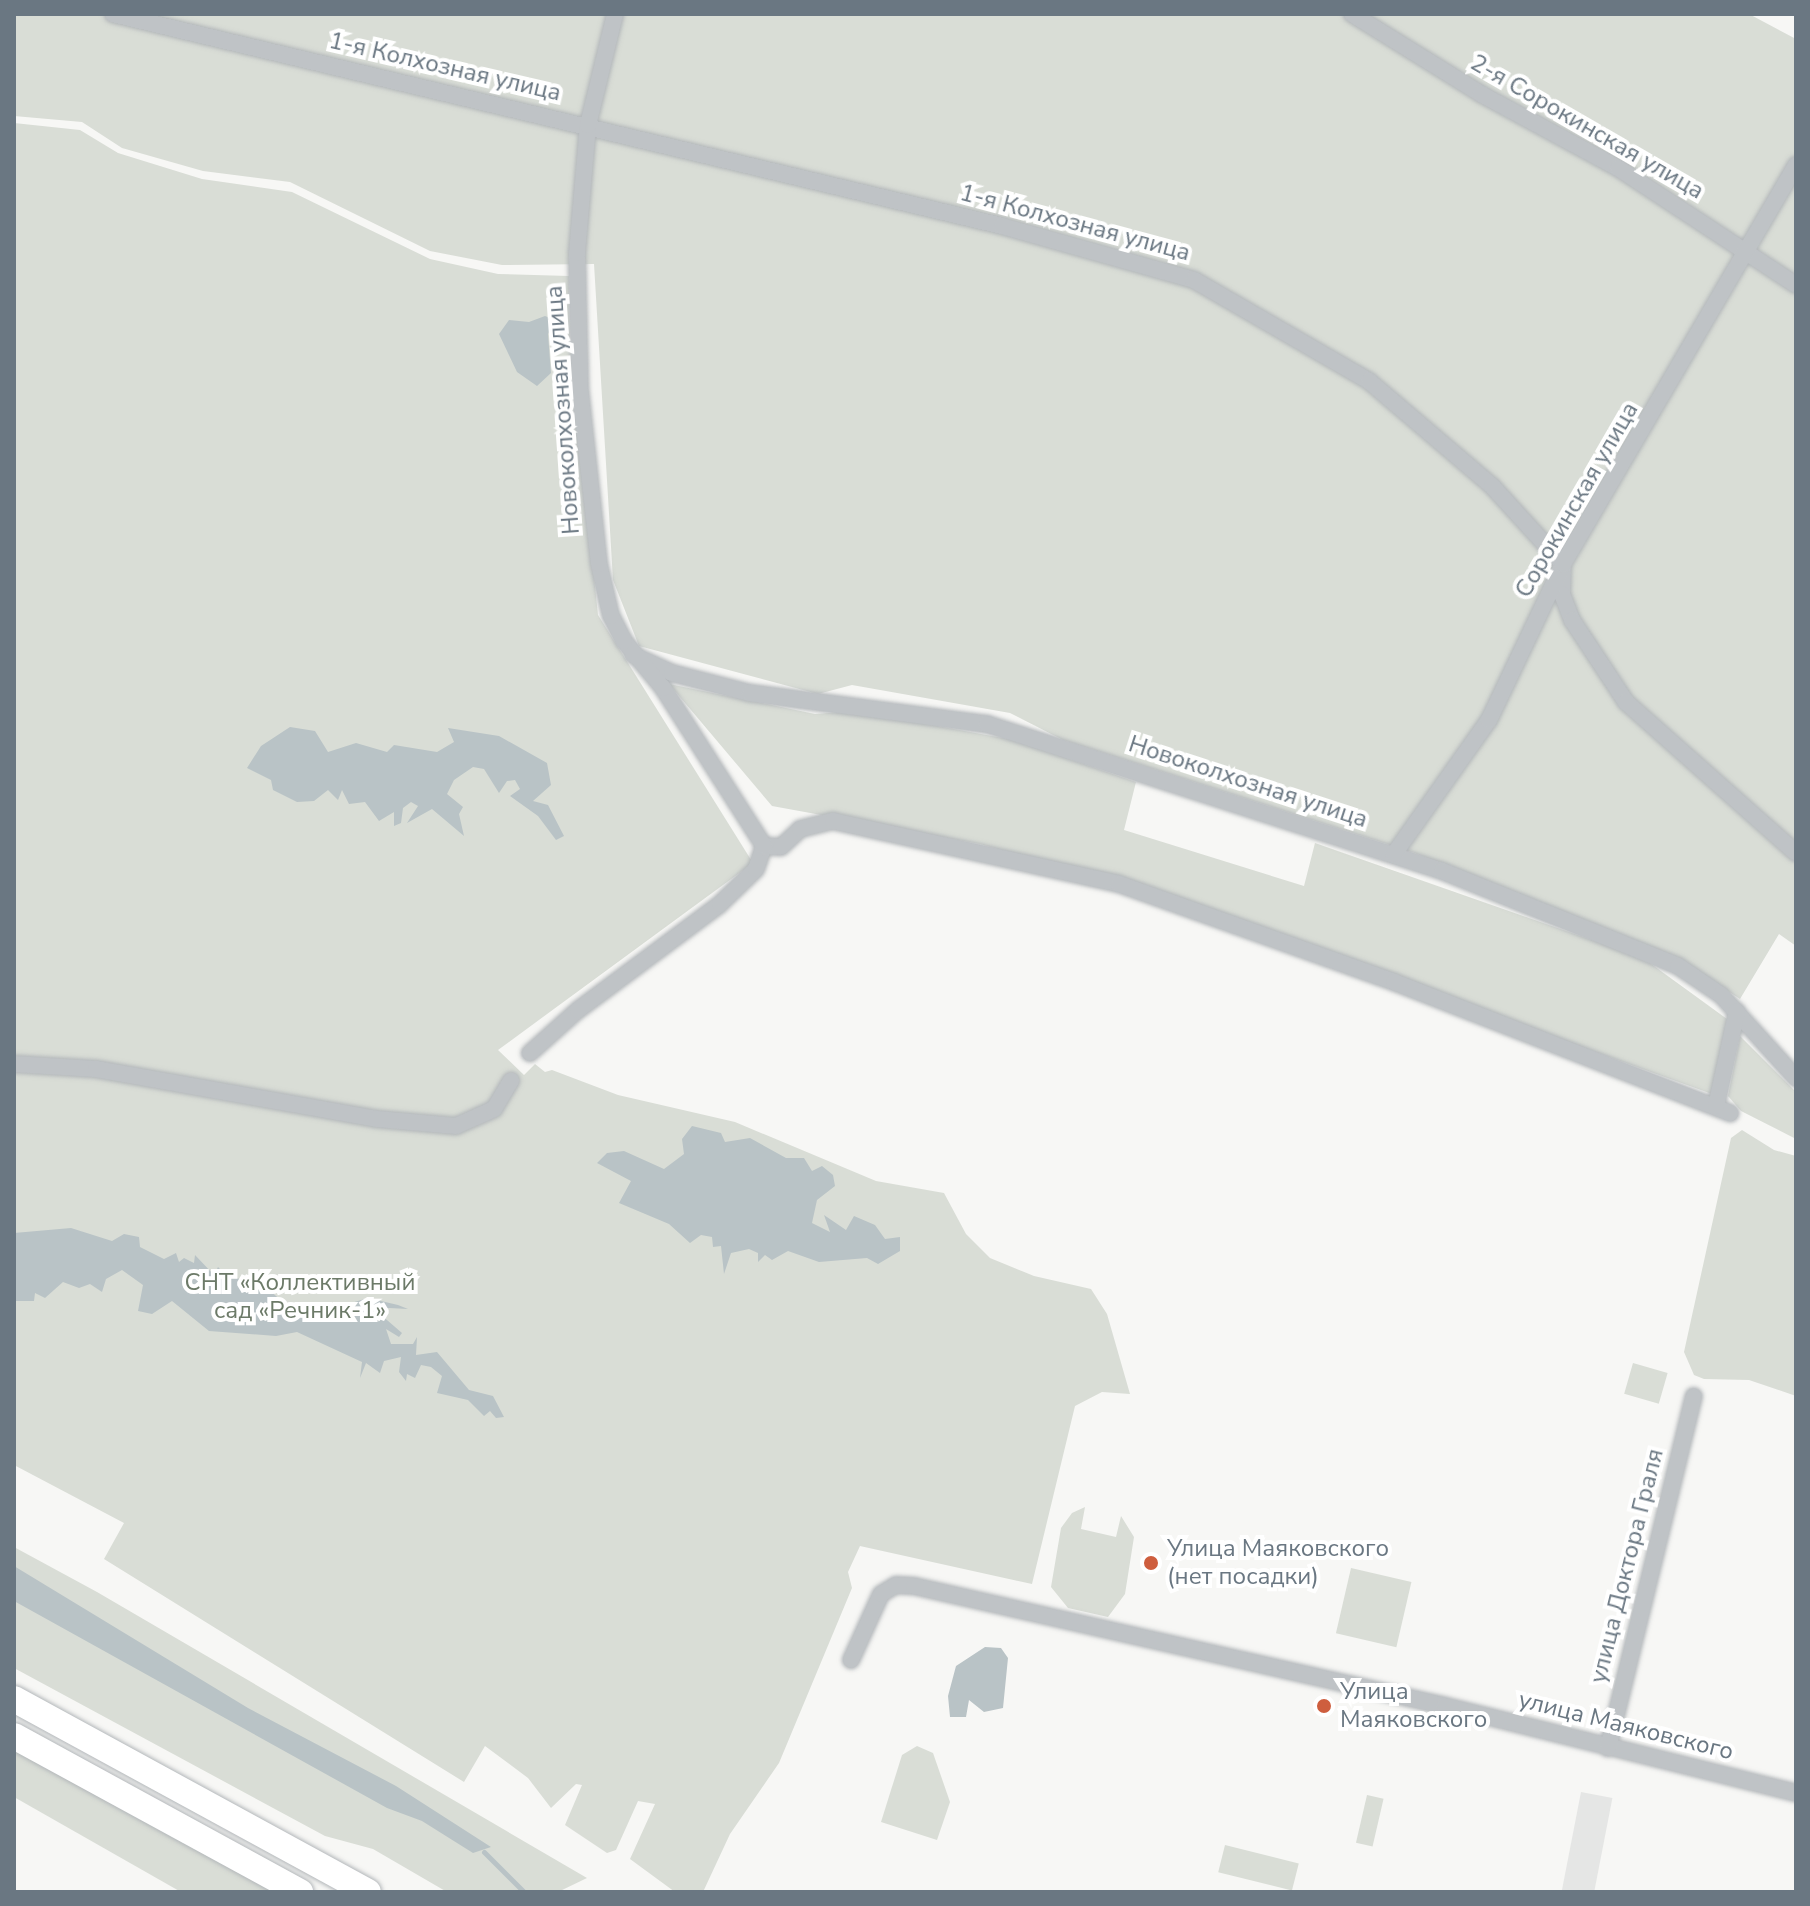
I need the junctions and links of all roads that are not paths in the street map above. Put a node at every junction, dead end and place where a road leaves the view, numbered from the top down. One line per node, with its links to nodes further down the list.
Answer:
1 (113, 14): 4 (street, 1-я Колхозная улица)
2 (615, 14): 4 (street, Новоколхозная улица)
3 (1352, 14): 6 (street, 2-я Сорокинская улица)
4 (588, 125): 8 (street, 1-я Колхозная улица); 9 (street, Новоколхозная улица)
5 (1796, 165): 6 (street, Сорокинская улица)
6 (1750, 252): 7 (street, 2-я Сорокинская улица); 8 (street, Сорокинская улица)
7 (1796, 285)
8 (1563, 564): 11 (street); 12 (street, Сорокинская улица)
9 (633, 655): 10 (street, Новоколхозная улица); 12 (street, Новоколхозная улица)
10 (764, 846): 13 (street); 14 (street)
11 (1796, 853)
12 (1394, 854): 13 (street, Новоколхозная улица)
13 (1737, 1011): 16 (street, Новоколхозная улица)
14 (530, 1053)
15 (14, 1064): 17 (street)
16 (1796, 1078)
17 (511, 1081)
18 (1694, 1396): 22 (street, улица Доктора Граля)
19 (851, 1660): 22 (street, улица Маяковского)
20 (14, 1699): 25 (main road)
21 (14, 1736): 24 (main road)
22 (1608, 1748): 23 (street, улица Маяковского)
23 (1796, 1793)
24 (300, 1892)
25 (368, 1892)

